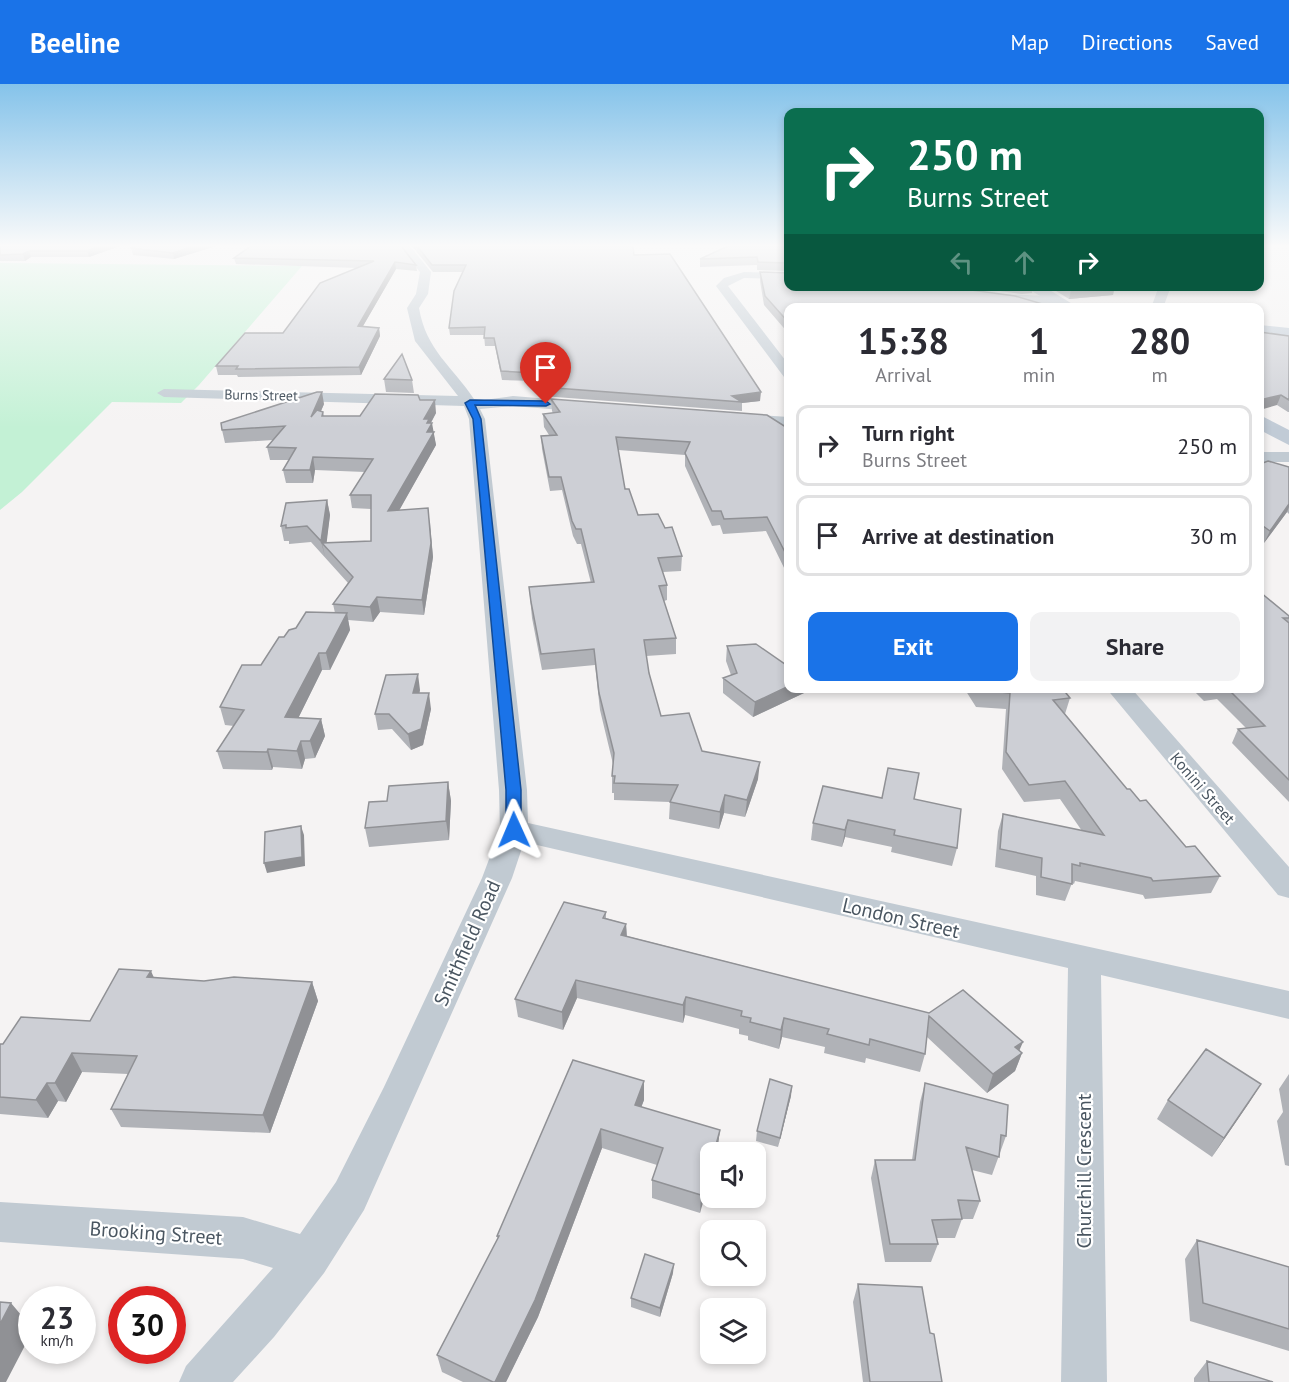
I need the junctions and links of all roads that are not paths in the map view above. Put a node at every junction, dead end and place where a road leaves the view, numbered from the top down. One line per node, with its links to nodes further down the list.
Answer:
1 (414, 307): 7 (street)
2 (738, 307): 5 (street)
3 (1264, 330): 4 (main road)
4 (1289, 333)
5 (784, 367)
6 (165, 393): 7 (street, Burns Street)
7 (470, 403): 8 (street, Burns Street); 16 (street, Smithfield Road)
8 (604, 408)
9 (731, 418): 10 (street)
10 (784, 422)
11 (1264, 423): 12 (main road)
12 (1289, 439)
13 (1289, 456): 14 (street)
14 (1264, 457)
15 (1122, 693): 17 (street, Konini Street)
16 (514, 830): 18 (street, London Street); 21 (street, Smithfield Road)
17 (1289, 886)
18 (1084, 960): 19 (street, London Street); 23 (street, Churchill Crescent)
19 (1289, 1005)
20 (0, 1222): 21 (street, Brooking Street)
21 (309, 1258): 22 (street, Smithfield Road)
22 (202, 1382)
23 (1084, 1382)

